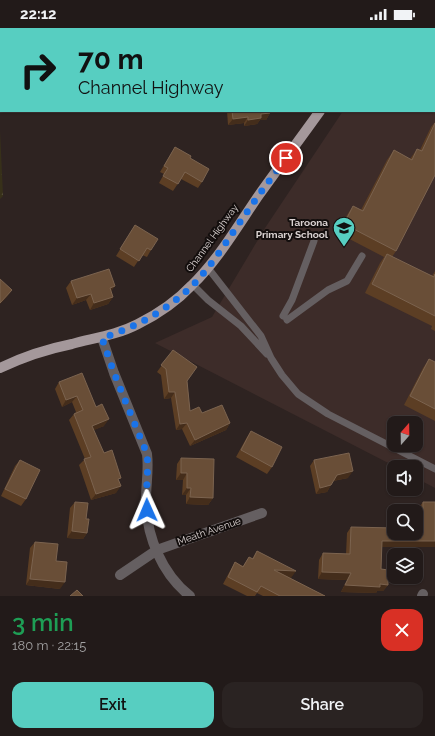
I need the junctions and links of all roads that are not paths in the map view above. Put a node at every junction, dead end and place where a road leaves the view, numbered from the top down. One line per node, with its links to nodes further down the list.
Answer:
1 (319, 112): 4 (main road, Channel Highway)
2 (314, 241): 3 (lane)
3 (362, 256)
4 (208, 268): 5 (main road, Channel Highway); 7 (lane)
5 (193, 285): 6 (main road, Channel Highway); 7 (lane)
6 (102, 338): 8 (main road, Channel Highway); 11 (street)
7 (271, 358): 9 (lane)
8 (0, 368)
9 (435, 469)
10 (262, 513): 11 (street, Meath Avenue)
11 (157, 550): 12 (street, Meath Avenue); 13 (street)
12 (120, 575)
13 (190, 596)

